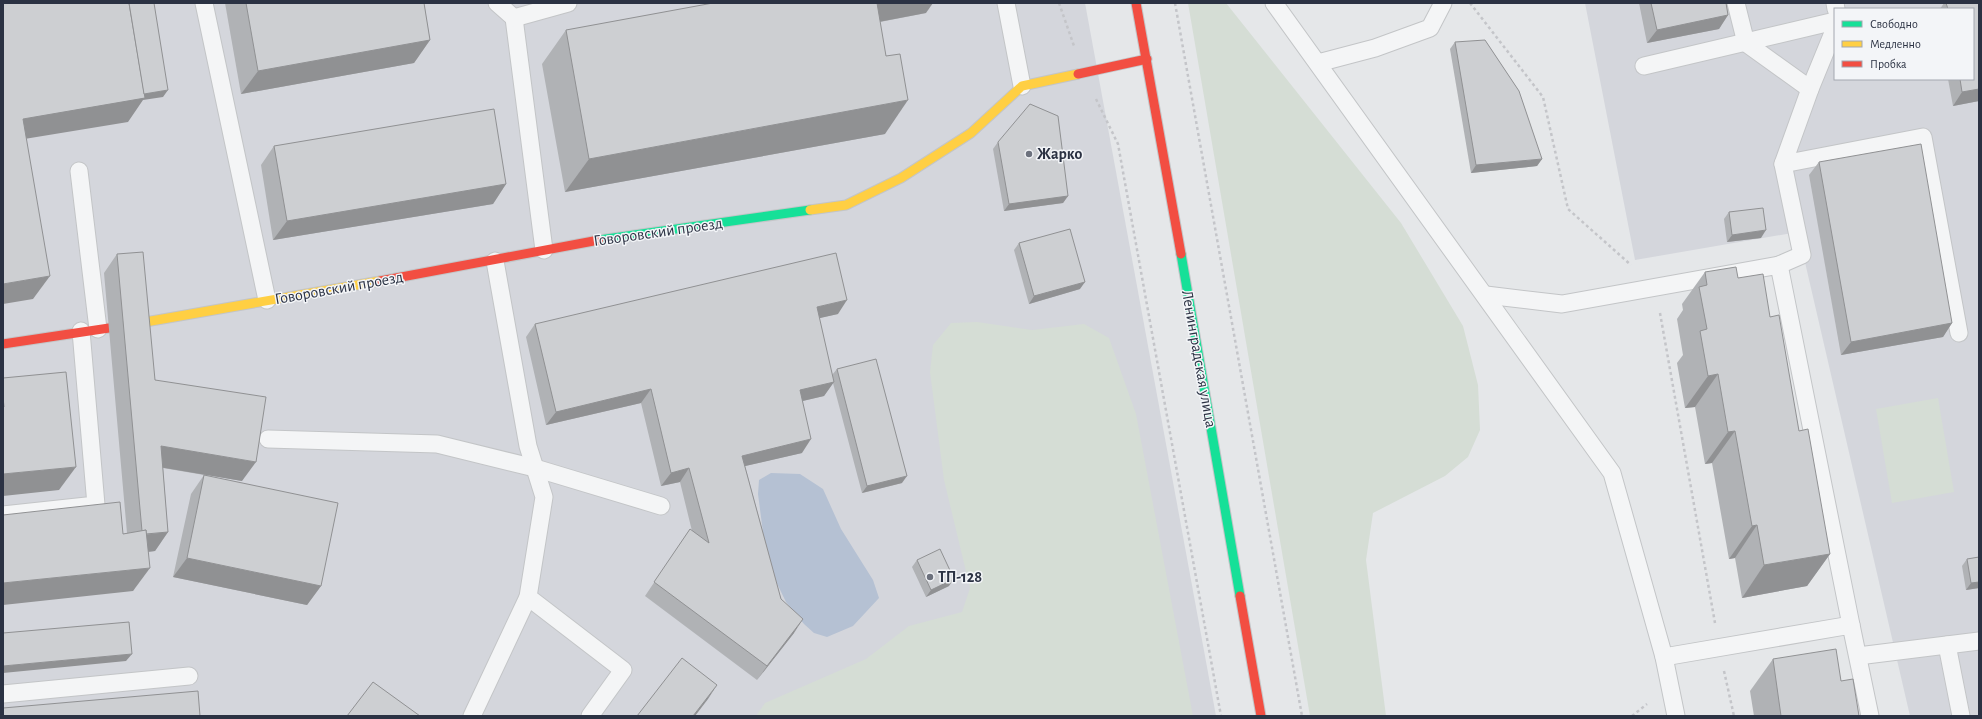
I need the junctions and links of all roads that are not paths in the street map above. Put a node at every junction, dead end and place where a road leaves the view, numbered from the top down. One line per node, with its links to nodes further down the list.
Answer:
1 (204, 3): 24 (lane)
2 (497, 3): 9 (lane)
3 (568, 3): 9 (lane)
4 (1006, 3): 16 (lane)
5 (1136, 3): 13 (street, Ленинградская улица)
6 (1274, 3): 14 (lane)
7 (1443, 3): 14 (lane)
8 (1736, 3): 12 (lane)
9 (514, 18): 20 (lane)
10 (1834, 21): 12 (lane)
11 (1834, 30): 17 (lane)
12 (1746, 43): 15 (lane); 17 (lane)
13 (1147, 59): 16 (street, Говоровский проезд); 43 (street, Ленинградская улица)
14 (1318, 63): 23 (lane)
15 (1644, 66)
16 (1022, 86): 20 (street, Говоровский проезд)
17 (1810, 89): 18 (lane)
18 (1783, 164): 22 (lane); 27 (lane)
19 (79, 171): 26 (lane)
20 (544, 250): 21 (street, Говоровский проезд)
21 (495, 261): 24 (street, Говоровский проезд); 30 (lane)
22 (1779, 265): 23 (lane); 34 (lane)
23 (1486, 295): 38 (lane)
24 (267, 300): 25 (street, Говоровский проезд)
25 (134, 324)
26 (96, 329): 28 (street); 32 (lane)
27 (1959, 333)
28 (3, 344)
29 (268, 439): 30 (lane)
30 (535, 468): 31 (lane); 33 (lane)
31 (661, 506)
32 (3, 515)
33 (528, 597): 41 (lane); 42 (lane)
34 (1851, 624): 37 (lane); 38 (lane)
35 (1979, 641): 36 (lane)
36 (1947, 645): 37 (lane); 46 (lane)
37 (1858, 656): 45 (lane)
38 (1664, 657): 44 (lane)
39 (189, 676): 40 (lane)
40 (3, 694)
41 (472, 716)
42 (590, 716)
43 (1261, 716)
44 (1676, 716)
45 (1870, 716)
46 (1961, 716)

